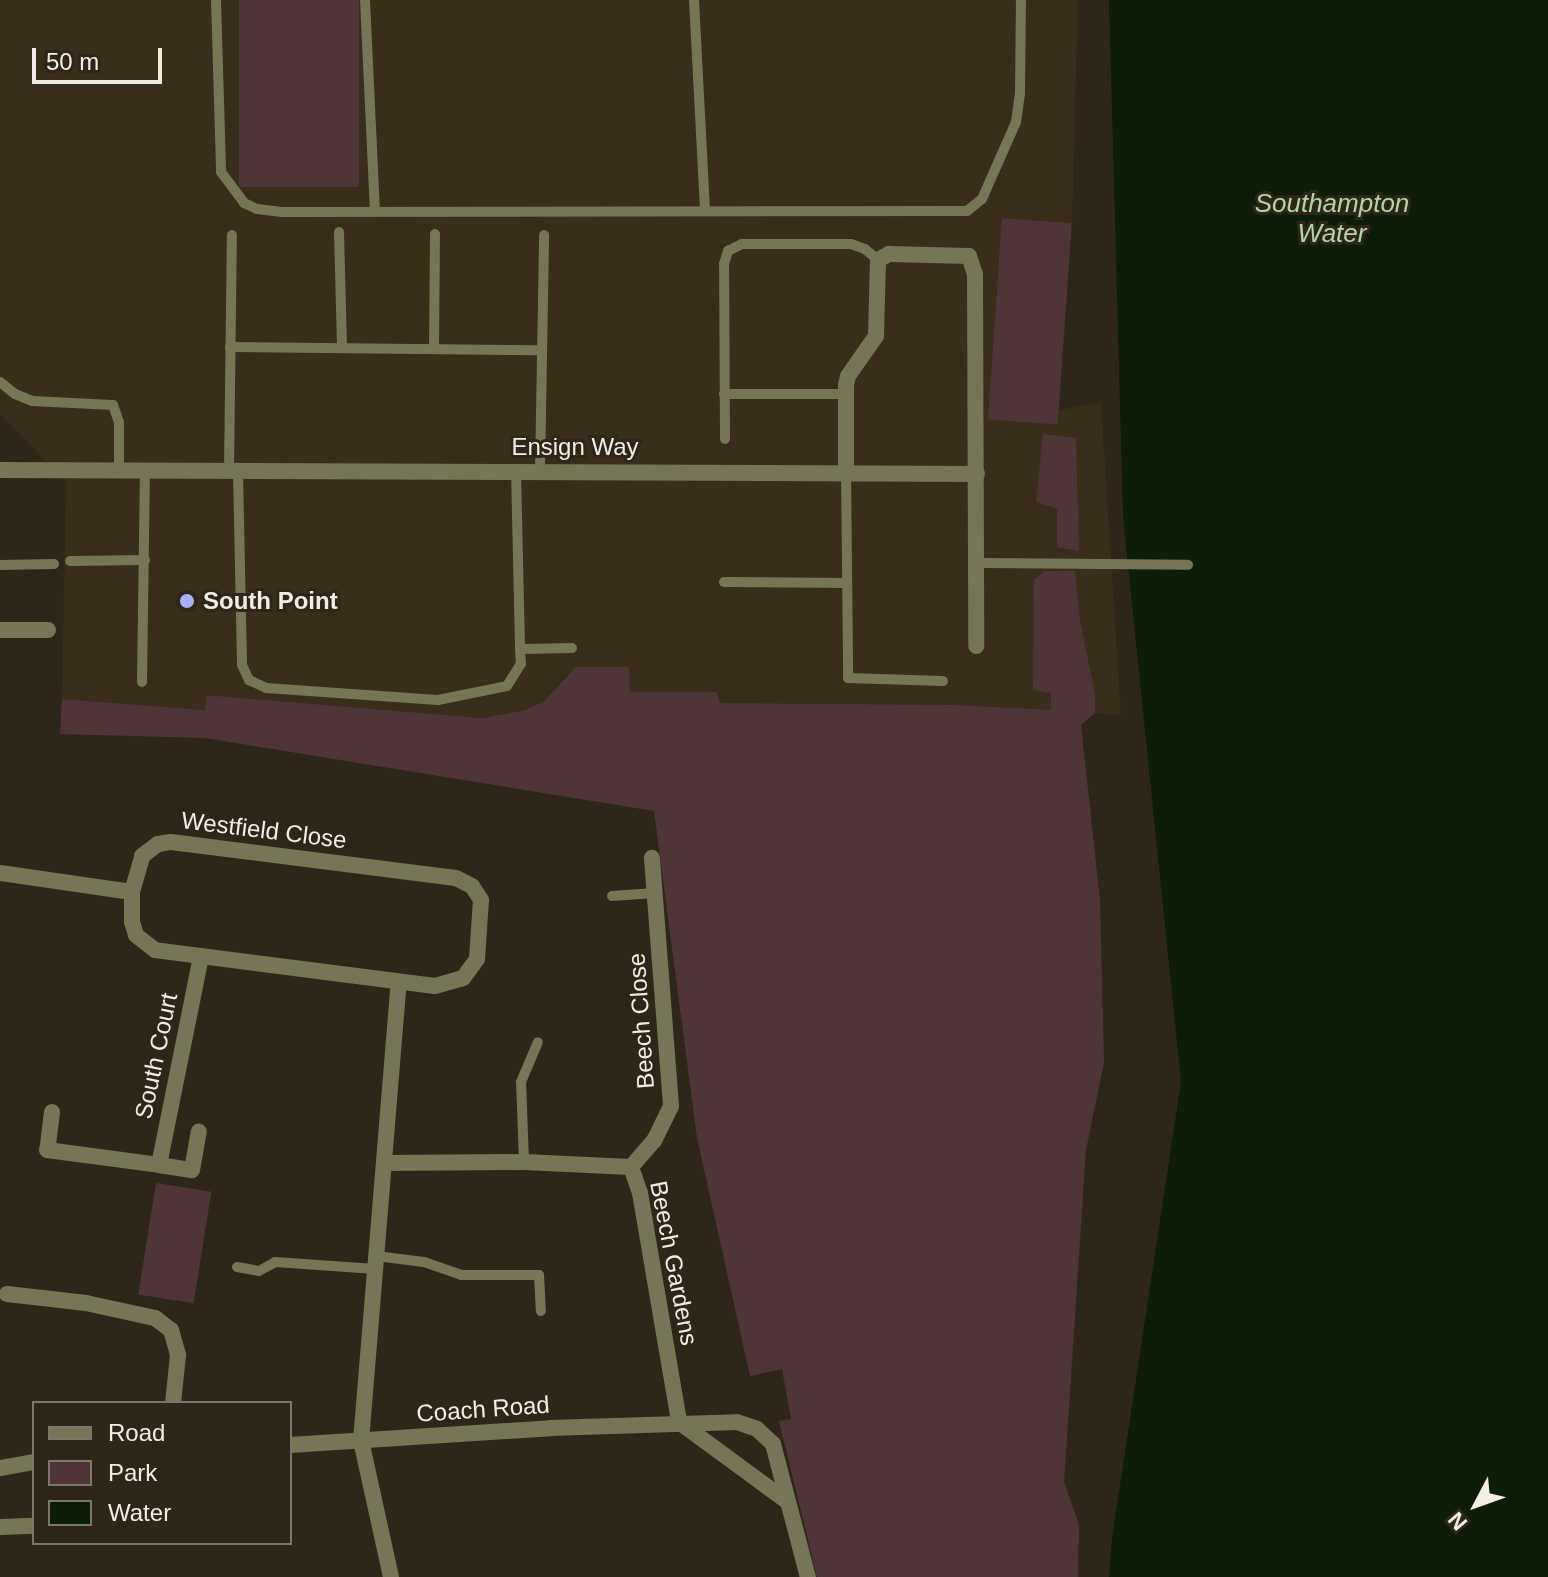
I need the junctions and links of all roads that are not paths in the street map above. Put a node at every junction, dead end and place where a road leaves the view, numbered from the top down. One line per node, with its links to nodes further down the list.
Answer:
1 (216, 0): 5 (lane)
2 (365, 0): 5 (lane)
3 (694, 0): 6 (lane)
4 (1021, 0): 6 (lane)
5 (375, 211): 6 (lane)
6 (705, 211)
7 (339, 232): 13 (lane)
8 (435, 234): 14 (lane)
9 (232, 235): 12 (lane)
10 (544, 235): 15 (lane)
11 (878, 260): 17 (lane); 18 (street); 27 (street)
12 (230, 347): 13 (lane); 26 (lane)
13 (342, 348): 14 (lane)
14 (434, 349): 15 (lane)
15 (541, 350): 23 (lane)
16 (0, 382): 24 (lane)
17 (724, 394): 18 (lane); 19 (lane)
18 (846, 394): 21 (street)
19 (725, 439)
20 (0, 470): 24 (street, Ensign Way)
21 (846, 470): 23 (street, Ensign Way); 27 (street, Ensign Way); 35 (lane)
22 (516, 471): 23 (street, Ensign Way); 26 (street, Ensign Way); 40 (lane)
23 (540, 471)
24 (119, 472): 25 (street, Ensign Way)
25 (145, 472): 26 (street, Ensign Way); 28 (lane)
26 (234, 472): 40 (lane)
27 (977, 474): 30 (street)
28 (145, 560): 29 (lane); 42 (lane)
29 (70, 561)
30 (976, 563): 33 (lane); 38 (street)
31 (54, 564): 32 (lane)
32 (0, 565)
33 (1188, 565)
34 (724, 582): 35 (lane)
35 (847, 583): 41 (lane)
36 (0, 630): 37 (street)
37 (48, 630)
38 (976, 646)
39 (572, 648): 40 (lane)
40 (520, 649)
41 (943, 681)
42 (142, 682)
43 (652, 858): 46 (street, Beech Close)
44 (0, 873): 45 (street)
45 (132, 892): 48 (street, Westfield Close); 49 (street, Westfield Close)
46 (655, 893): 47 (lane); 56 (street, Beech Close)
47 (612, 896)
48 (201, 956): 49 (street, Westfield Close); 55 (street, South Court)
49 (399, 983): 54 (street)
50 (538, 1042): 53 (lane)
51 (52, 1112): 55 (street)
52 (199, 1132): 55 (street)
53 (524, 1162): 54 (street, Beech Gardens); 56 (street, Beech Gardens)
54 (384, 1163): 57 (street)
55 (159, 1165)
56 (631, 1167): 62 (street, Beech Gardens)
57 (376, 1263): 58 (lane); 60 (lane); 63 (street)
58 (237, 1267)
59 (7, 1294): 61 (street)
60 (541, 1311)
61 (173, 1401)
62 (679, 1422): 63 (street, Coach Road); 67 (street); 67 (street, Coach Road)
63 (361, 1441): 64 (street, Coach Road); 70 (street)
64 (292, 1445)
65 (32, 1462): 66 (street)
66 (0, 1468)
67 (788, 1502): 71 (street)
68 (32, 1526): 69 (street)
69 (0, 1527)
70 (391, 1577)
71 (808, 1577)

